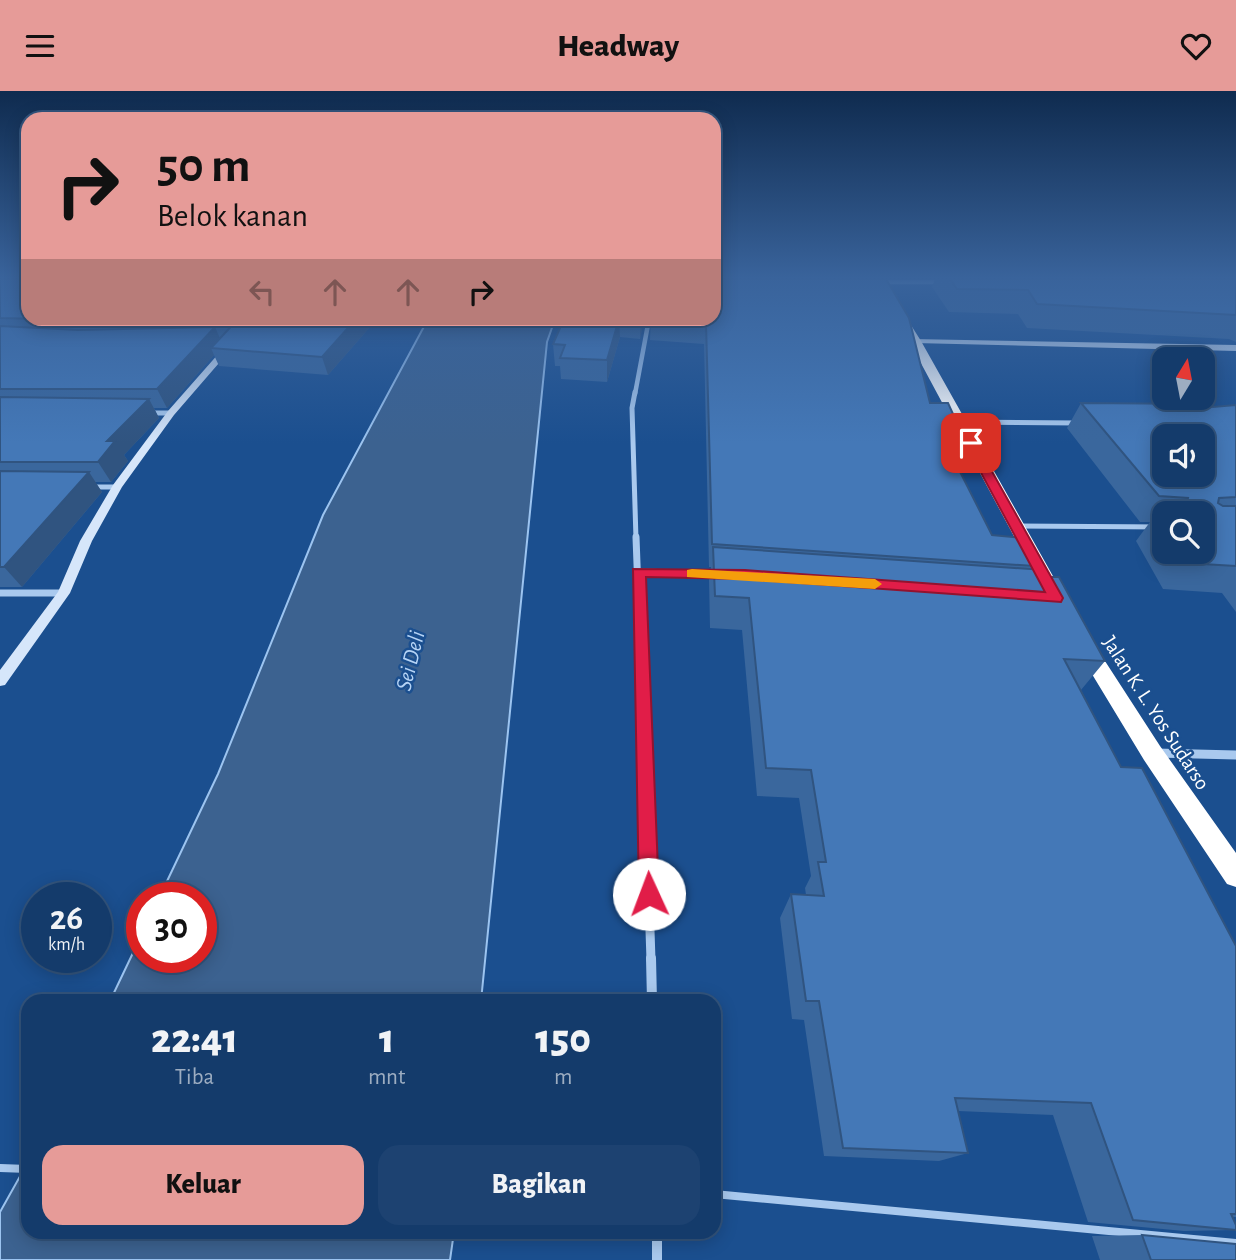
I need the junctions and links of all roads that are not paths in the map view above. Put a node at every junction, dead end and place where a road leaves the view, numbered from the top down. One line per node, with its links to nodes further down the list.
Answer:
1 (238, 334): 4 (street)
2 (646, 334): 16 (street)
3 (910, 334): 6 (highway)
4 (232, 340): 5 (street); 9 (street)
5 (219, 341)
6 (915, 341): 7 (street); 10 (highway)
7 (1236, 348)
8 (144, 413): 9 (street)
9 (171, 413): 13 (street)
10 (959, 422): 11 (street); 14 (highway)
11 (1084, 423)
12 (78, 486): 13 (street)
13 (117, 487): 19 (street)
14 (1016, 526): 15 (street); 20 (highway)
15 (1152, 527)
16 (638, 572): 17 (street); 26 (street)
17 (732, 574)
18 (0, 593): 19 (street)
19 (64, 593): 22 (street)
20 (1053, 602)
21 (1076, 631): 23 (highway, Jalan K. L. Yos Sudarso)
22 (0, 681)
23 (1152, 753): 24 (street); 25 (highway, Jalan K. L. Yos Sudarso)
24 (1236, 755)
25 (1236, 875)
26 (652, 994)
27 (0, 1168): 28 (lane)
28 (21, 1169)
29 (721, 1195): 31 (lane)
30 (657, 1239): 32 (street)
31 (1236, 1243)
32 (657, 1260)

